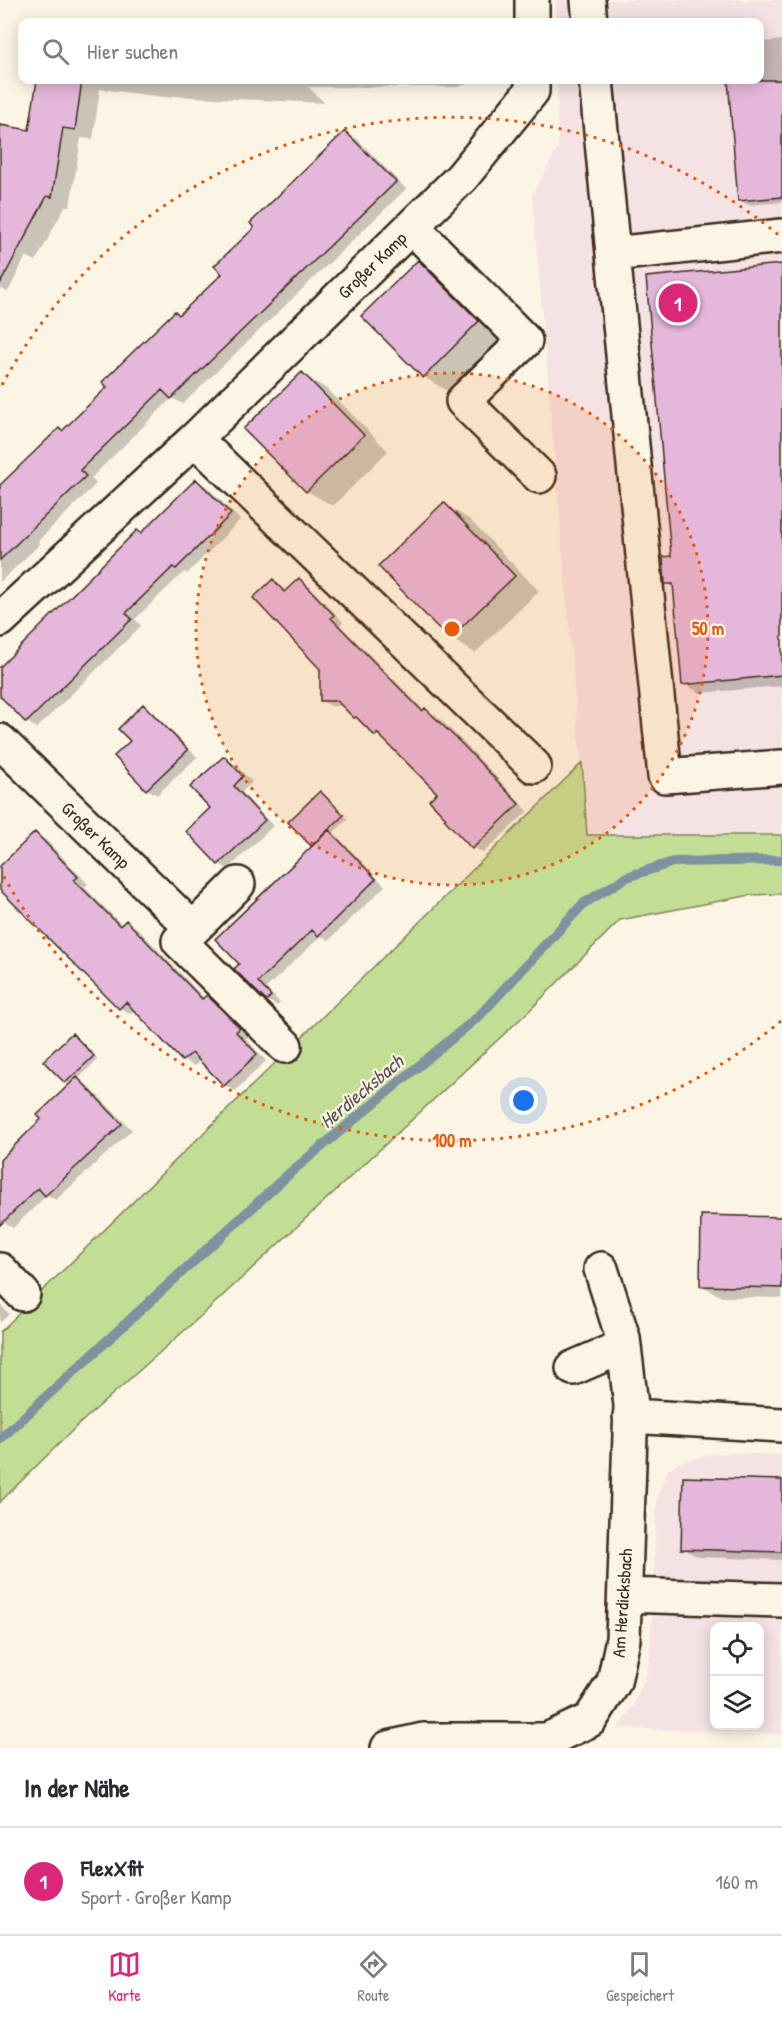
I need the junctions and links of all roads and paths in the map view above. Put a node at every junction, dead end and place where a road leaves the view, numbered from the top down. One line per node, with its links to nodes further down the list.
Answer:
1 (532, 0): 3 (street)
2 (588, 0): 4 (street)
3 (532, 18)
4 (590, 18)
5 (532, 84): 7 (street, Großer Kamp)
6 (596, 84): 9 (street)
7 (412, 227): 10 (street, Großer Kamp); 11 (street)
8 (782, 236): 9 (street)
9 (613, 254): 15 (street)
10 (195, 439): 12 (street, Großer Kamp); 14 (street)
11 (539, 476)
12 (0, 620)
13 (0, 741): 17 (street, Großer Kamp)
14 (534, 766)
15 (782, 767)
16 (238, 884): 17 (street)
17 (193, 929): 18 (street)
18 (285, 1046)
19 (601, 1269): 22 (street, Am Herdicksbach)
20 (0, 1270): 21 (street)
21 (23, 1294)
22 (624, 1346): 23 (street); 24 (street, Am Herdicksbach)
23 (573, 1368)
24 (630, 1416): 25 (street); 26 (street, Am Herdicksbach)
25 (782, 1425)
26 (625, 1595): 27 (street); 28 (street, Am Herdicksbach)
27 (782, 1600)
28 (388, 1748)

